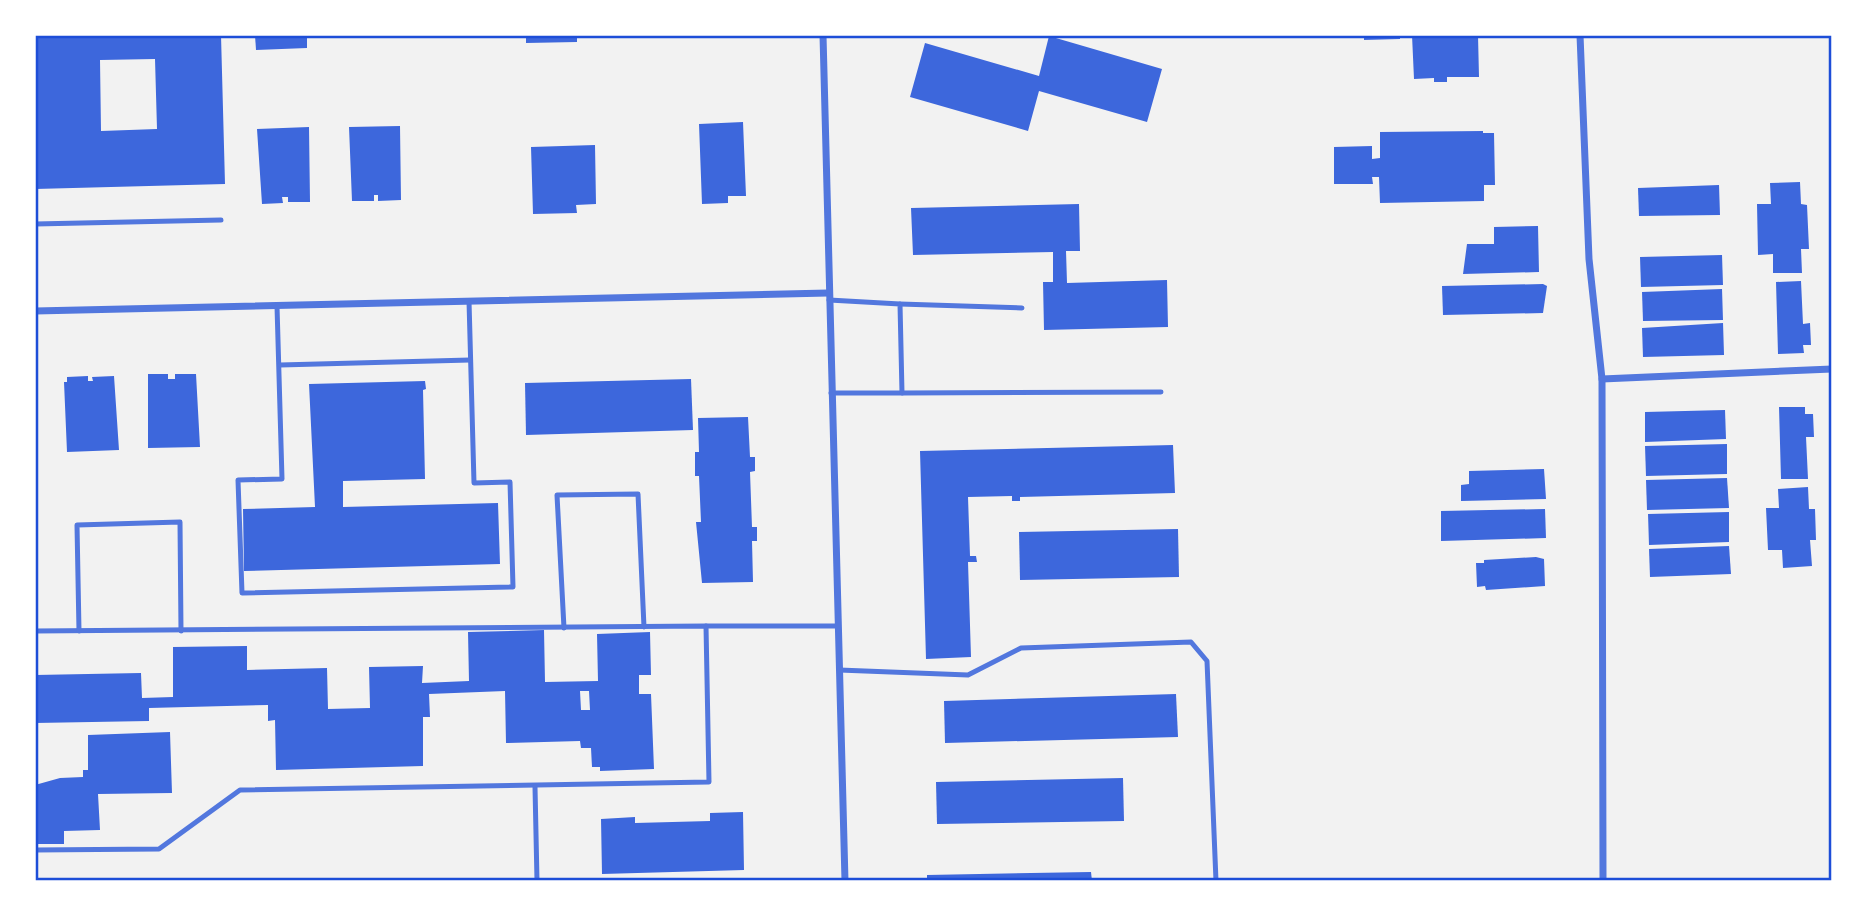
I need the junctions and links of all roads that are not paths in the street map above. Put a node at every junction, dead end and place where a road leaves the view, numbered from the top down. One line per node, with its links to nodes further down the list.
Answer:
1 (823, 35): 5 (street)
2 (1580, 35): 14 (street)
3 (220, 220): 4 (lane)
4 (35, 224)
5 (828, 296): 6 (street); 7 (lane); 16 (street)
6 (469, 301): 8 (street); 11 (lane)
7 (900, 304): 9 (lane); 17 (lane)
8 (277, 306): 10 (street); 12 (lane)
9 (1022, 308)
10 (35, 311)
11 (470, 360): 12 (lane); 12 (lane)
12 (280, 365)
13 (1832, 369): 14 (street)
14 (1602, 379): 31 (street)
15 (1161, 392): 17 (lane)
16 (831, 393): 17 (lane); 19 (street)
17 (902, 393)
18 (706, 625): 19 (lane); 20 (lane); 26 (lane)
19 (837, 626): 25 (street)
20 (644, 627): 21 (lane); 21 (lane)
21 (564, 628): 24 (lane)
22 (35, 631): 23 (lane)
23 (79, 631): 24 (lane); 24 (lane)
24 (181, 631)
25 (839, 670): 29 (street); 30 (lane)
26 (535, 787): 27 (lane); 28 (lane)
27 (35, 850)
28 (537, 881)
29 (845, 881)
30 (1216, 881)
31 (1603, 881)

